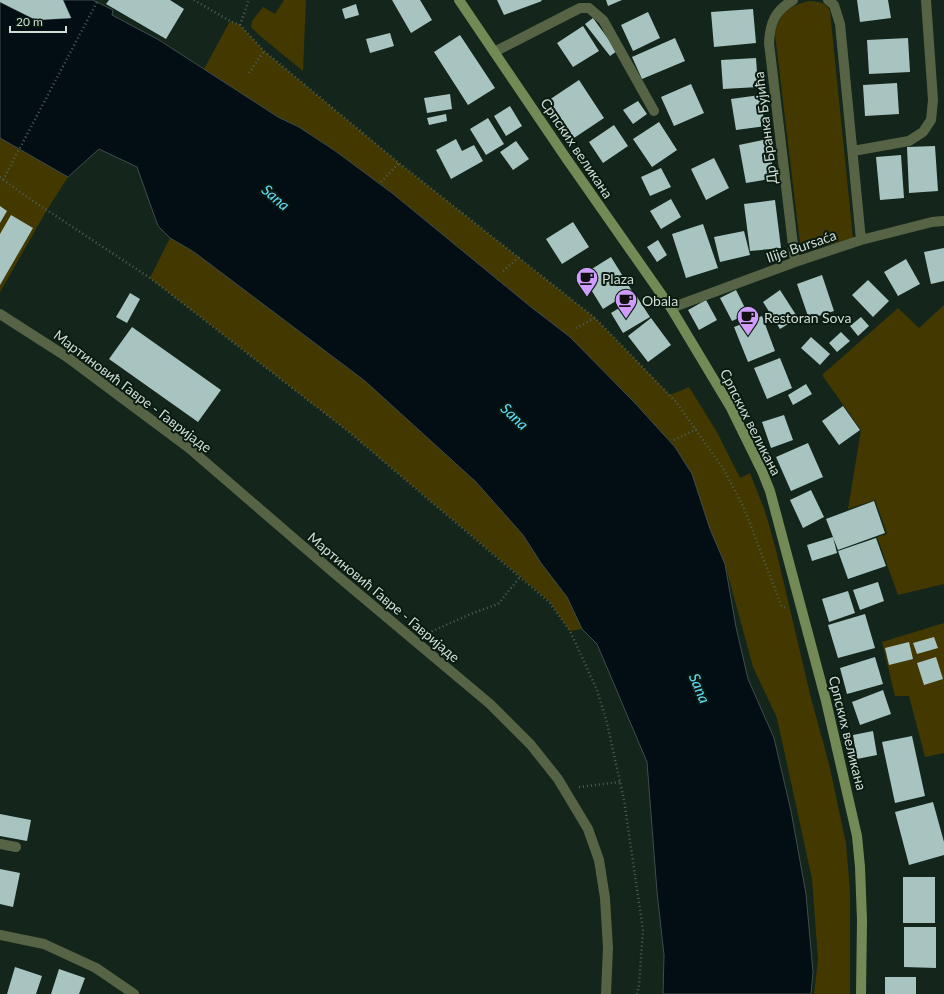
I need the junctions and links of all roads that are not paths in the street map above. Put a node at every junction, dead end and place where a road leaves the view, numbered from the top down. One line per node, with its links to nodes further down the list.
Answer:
1 (459, 0): 5 (main road, Српских великана)
2 (792, 0): 10 (street, Др Бранка Бујића)
3 (828, 0): 7 (street)
4 (926, 0): 7 (street)
5 (494, 52): 6 (street); 11 (main road, Српских великана)
6 (654, 111)
7 (853, 151): 9 (street)
8 (944, 221): 9 (street, Ilije Bursaća)
9 (861, 240): 10 (street, Ilije Bursaća)
10 (795, 262): 11 (street, Ilije Bursaća)
11 (671, 308): 18 (main road, Српских великана)
12 (0, 314): 17 (street, Мартиновић Гавре - Гавријаде)
13 (0, 844): 14 (street)
14 (16, 847)
15 (0, 935): 16 (street)
16 (134, 994)
17 (606, 994)
18 (861, 994)

